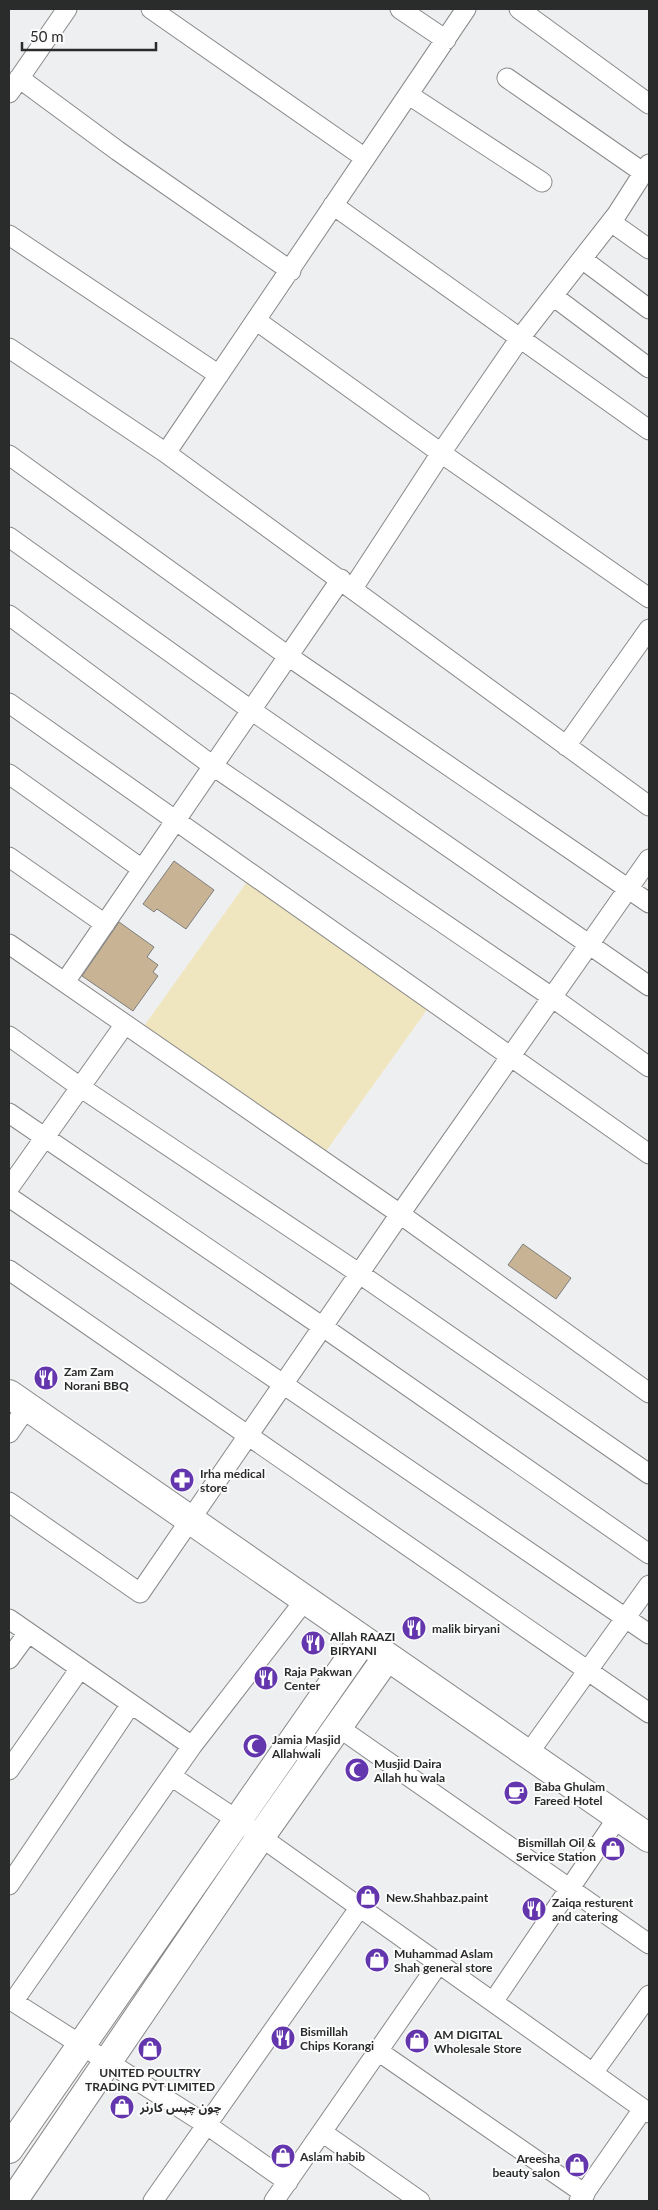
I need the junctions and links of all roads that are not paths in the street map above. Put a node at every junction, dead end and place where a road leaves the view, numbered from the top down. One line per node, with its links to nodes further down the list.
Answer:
1 (67, 9): 8 (street)
2 (151, 9): 11 (street)
3 (400, 9): 6 (street)
4 (466, 9): 6 (street)
5 (518, 9): 10 (street)
6 (446, 40): 9 (street)
7 (507, 78): 12 (street)
8 (14, 86): 19 (street)
9 (409, 95): 11 (street); 13 (street)
10 (649, 104)
11 (366, 158): 14 (street)
12 (645, 178): 15 (street)
13 (542, 182)
14 (333, 206): 19 (street); 23 (street)
15 (611, 222): 17 (street); 18 (street)
16 (9, 235): 26 (street)
17 (649, 249)
18 (582, 259): 20 (street); 21 (street)
19 (291, 271): 22 (street)
20 (553, 296): 23 (street); 25 (street)
21 (649, 309)
22 (257, 321): 26 (street); 29 (street)
23 (520, 338): 27 (street); 29 (street)
24 (9, 348): 28 (street)
25 (649, 368)
26 (219, 375): 28 (street)
27 (649, 430)
28 (166, 452): 32 (street)
29 (441, 453): 32 (street); 33 (street)
30 (9, 455): 36 (street)
31 (9, 537): 38 (street)
32 (347, 583): 36 (street); 39 (street)
33 (649, 598)
34 (9, 615): 40 (street)
35 (649, 630): 39 (street)
36 (288, 656): 38 (street); 47 (street)
37 (9, 703): 43 (street)
38 (251, 710): 40 (street); 51 (street)
39 (566, 746): 42 (street)
40 (213, 766): 43 (street); 54 (street)
41 (9, 774): 46 (street)
42 (649, 806)
43 (175, 821): 46 (street); 57 (street)
44 (9, 857): 49 (street)
45 (649, 859): 47 (street)
46 (142, 869): 49 (street)
47 (629, 889): 48 (street); 51 (street)
48 (649, 903)
49 (105, 924): 52 (street)
50 (9, 944): 52 (street)
51 (590, 944): 53 (street); 54 (street)
52 (65, 982): 55 (street)
53 (649, 986)
54 (552, 998): 57 (street); 58 (street)
55 (125, 1024): 59 (street); 65 (street)
56 (9, 1036): 59 (street)
57 (512, 1056): 62 (street); 65 (street)
58 (649, 1066)
59 (80, 1087): 61 (street); 67 (street)
60 (9, 1113): 61 (street)
61 (44, 1138): 63 (street); 68 (street)
62 (649, 1154)
63 (9, 1188)
64 (9, 1197): 69 (street)
65 (400, 1214): 67 (street); 70 (street)
66 (9, 1270): 73 (street)
67 (360, 1274): 68 (street); 74 (street)
68 (323, 1327): 69 (street); 77 (street)
69 (284, 1384): 73 (street); 80 (street)
70 (649, 1393)
71 (18, 1400): 72 (street); 76 (street)
72 (9, 1433)
73 (249, 1436): 76 (street); 88 (street)
74 (649, 1474)
75 (9, 1502): 76 (street)
76 (191, 1521): 79 (street)
77 (649, 1554)
78 (649, 1585): 80 (street)
79 (305, 1600): 84 (street); 92 (street)
80 (626, 1618): 83 (street); 88 (street)
81 (9, 1619): 82 (street)
82 (28, 1633): 86 (street); 87 (street)
83 (649, 1634)
84 (363, 1640): 85 (street); 97 (street)
85 (387, 1657): 91 (street); 93 (street)
86 (9, 1659)
87 (79, 1670): 89 (street); 94 (street)
88 (588, 1670): 90 (street); 93 (street)
89 (131, 1704): 92 (street); 100 (street)
90 (649, 1713)
91 (338, 1727): 98 (street); 101 (street)
92 (192, 1746): 95 (street)
93 (528, 1754): 96 (street)
94 (9, 1770)
95 (171, 1776): 97 (street); 106 (street)
96 (618, 1817): 99 (street); 101 (street)
97 (238, 1820): 98 (street); 108 (street)
98 (261, 1836): 102 (street); 110 (street)
99 (649, 1838)
100 (9, 1885)
101 (569, 1888): 103 (street); 107 (street)
102 (360, 1907): 104 (street); 113 (street)
103 (649, 1944)
104 (439, 1963): 107 (street); 109 (street)
105 (649, 1995): 111 (street)
106 (11, 2000): 108 (street)
107 (493, 2002): 111 (street)
108 (82, 2046): 110 (street); 115 (street)
109 (378, 2051): 114 (street); 117 (street)
110 (108, 2062): 113 (street); 118 (street)
111 (593, 2073): 112 (street)
112 (646, 2111): 117 (street)
113 (207, 2125): 116 (street); 119 (street)
114 (322, 2132): 116 (street); 121 (street)
115 (10, 2146)
116 (288, 2182): 120 (street)
117 (582, 2197)
118 (13, 2201)
119 (154, 2201)
120 (274, 2201)
121 (420, 2201)

